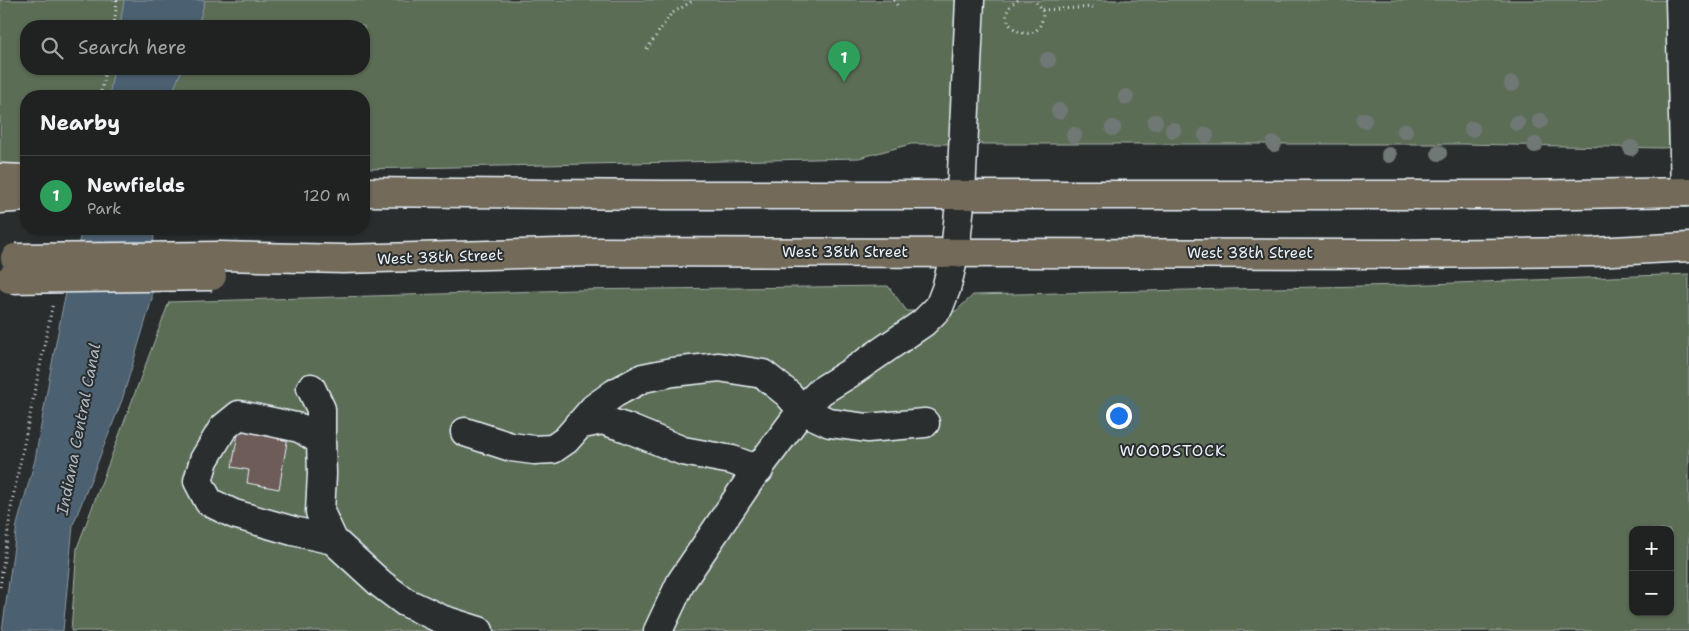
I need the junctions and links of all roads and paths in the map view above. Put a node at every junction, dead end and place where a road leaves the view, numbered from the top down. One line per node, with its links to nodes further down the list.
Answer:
1 (117, 0): 11 (path)
2 (694, 0): 12 (path)
3 (894, 0): 8 (path)
4 (970, 0): 19 (lane)
5 (1018, 0): 10 (path)
6 (1033, 0): 10 (path)
7 (1680, 0): 18 (lane)
8 (897, 5)
9 (1094, 7): 10 (path)
10 (1042, 10)
11 (115, 20)
12 (647, 49)
13 (105, 75): 14 (path)
14 (101, 90)
15 (0, 178): 16 (main road)
16 (20, 179)
17 (370, 192): 19 (main road)
18 (1687, 192): 19 (main road)
19 (961, 194): 23 (lane)
20 (20, 198): 21 (main road)
21 (0, 199)
22 (1689, 247): 23 (main road, West 38th Street)
23 (955, 252): 24 (main road, West 38th Street, bridge); 27 (lane)
24 (6, 269)
25 (54, 296): 34 (path)
26 (316, 398): 31 (lane)
27 (802, 410): 28 (lane); 29 (lane); 32 (lane)
28 (925, 423)
29 (578, 425): 30 (lane); 32 (lane)
30 (465, 432)
31 (310, 434): 33 (lane); 33 (lane)
32 (759, 470): 36 (lane)
33 (334, 540): 35 (lane)
34 (0, 587)
35 (479, 631)
36 (658, 631)

